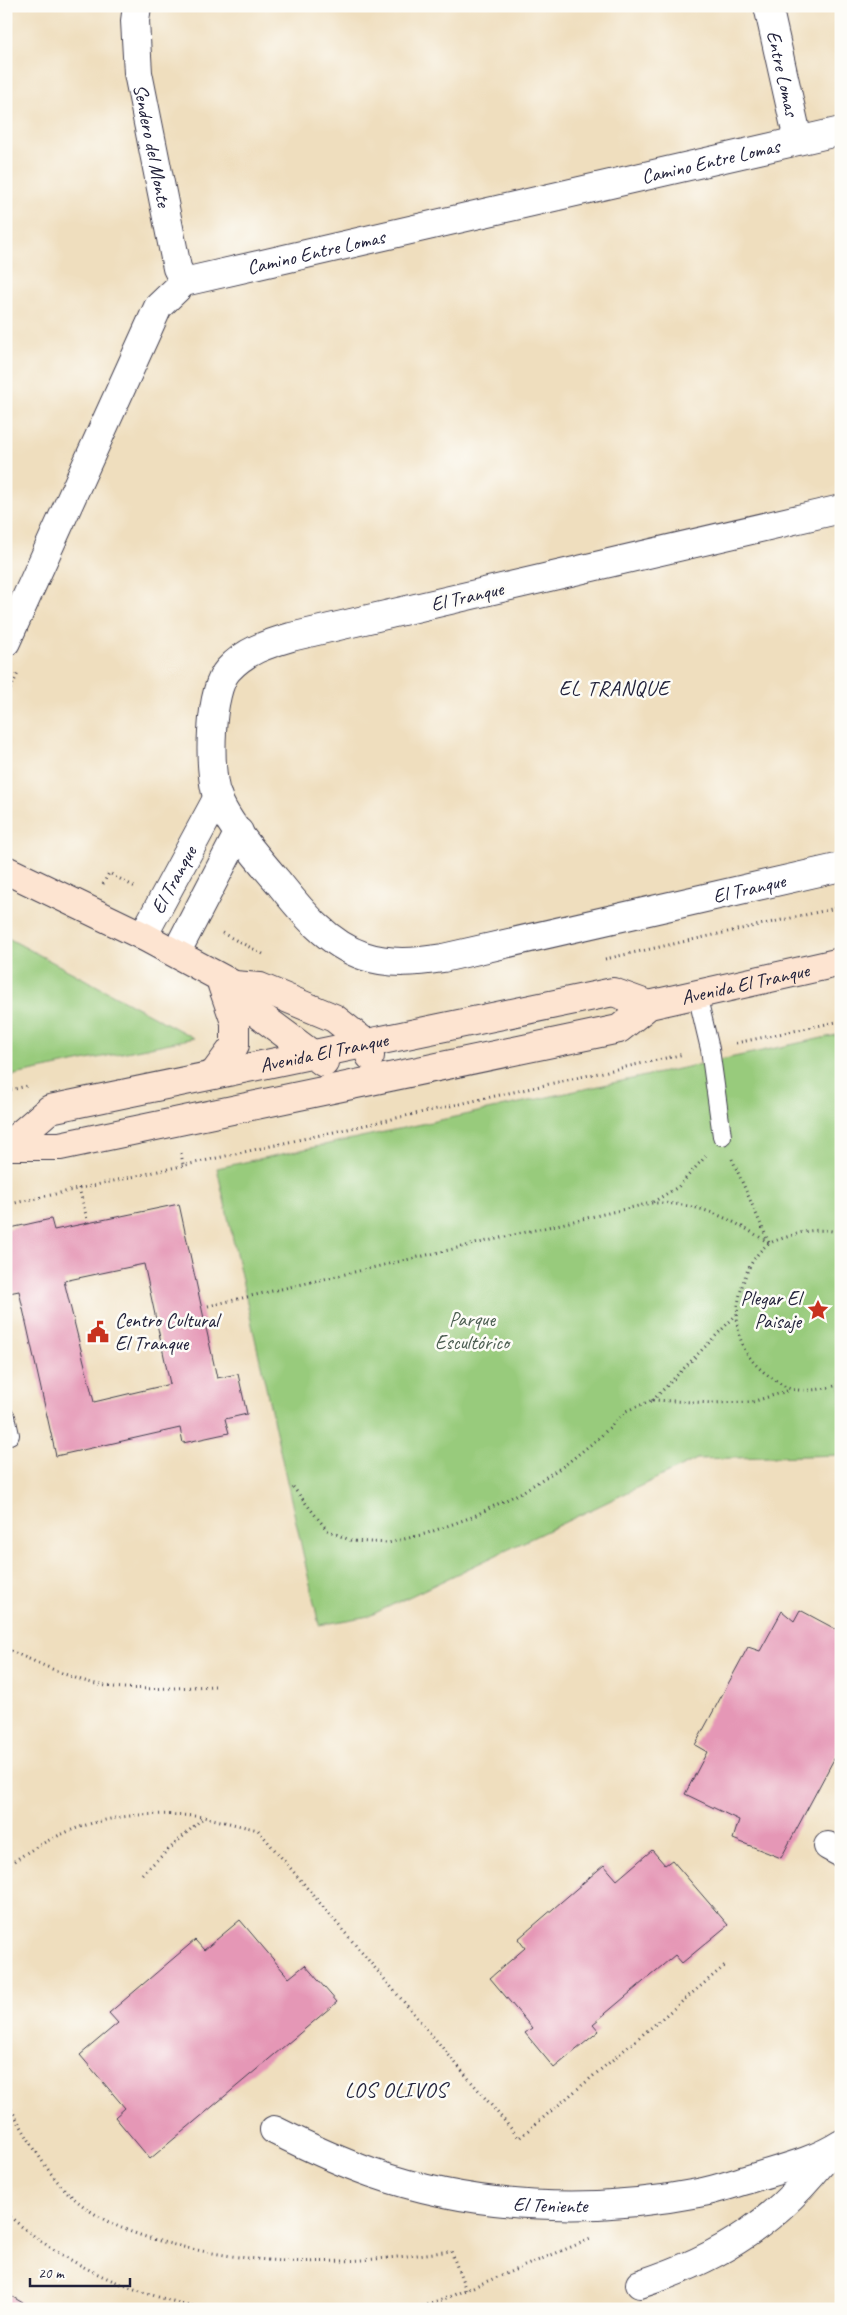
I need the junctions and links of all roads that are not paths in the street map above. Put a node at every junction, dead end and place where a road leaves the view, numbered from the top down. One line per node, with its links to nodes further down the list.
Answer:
1 (138, 6): 5 (street, Sendero del Monte)
2 (768, 6): 4 (street, Entre Lomas)
3 (841, 131): 4 (street, Camino Entre Lomas)
4 (798, 140): 5 (street, Camino Entre Lomas)
5 (184, 282): 7 (street)
6 (841, 509): 8 (street, El Tranque)
7 (15, 652)
8 (218, 797): 9 (street, El Tranque); 12 (street, El Tranque)
9 (239, 832): 10 (street, El Tranque); 13 (street, El Tranque)
10 (841, 867)
11 (6, 870): 12 (main road)
12 (143, 936): 13 (main road)
13 (176, 953): 15 (main road)
14 (841, 962): 16 (main road, Avenida El Tranque)
15 (226, 981): 18 (main road); 19 (main road); 20 (main road)
16 (697, 994): 17 (main road, Avenida El Tranque); 22 (lane)
17 (649, 1005): 18 (main road, Avenida El Tranque); 21 (main road, Avenida El Tranque)
18 (367, 1044): 19 (main road, Avenida El Tranque); 21 (main road)
19 (314, 1055): 20 (main road, Avenida El Tranque); 21 (main road)
20 (213, 1075): 23 (main road, Avenida El Tranque)
21 (364, 1083): 23 (main road, Avenida El Tranque)
22 (722, 1136)
23 (7, 1145)
24 (6, 1417): 25 (lane)
25 (10, 1435)
26 (274, 2130): 27 (street, El Teniente)
27 (836, 2147): 28 (street, El Teniente)
28 (640, 2284)

